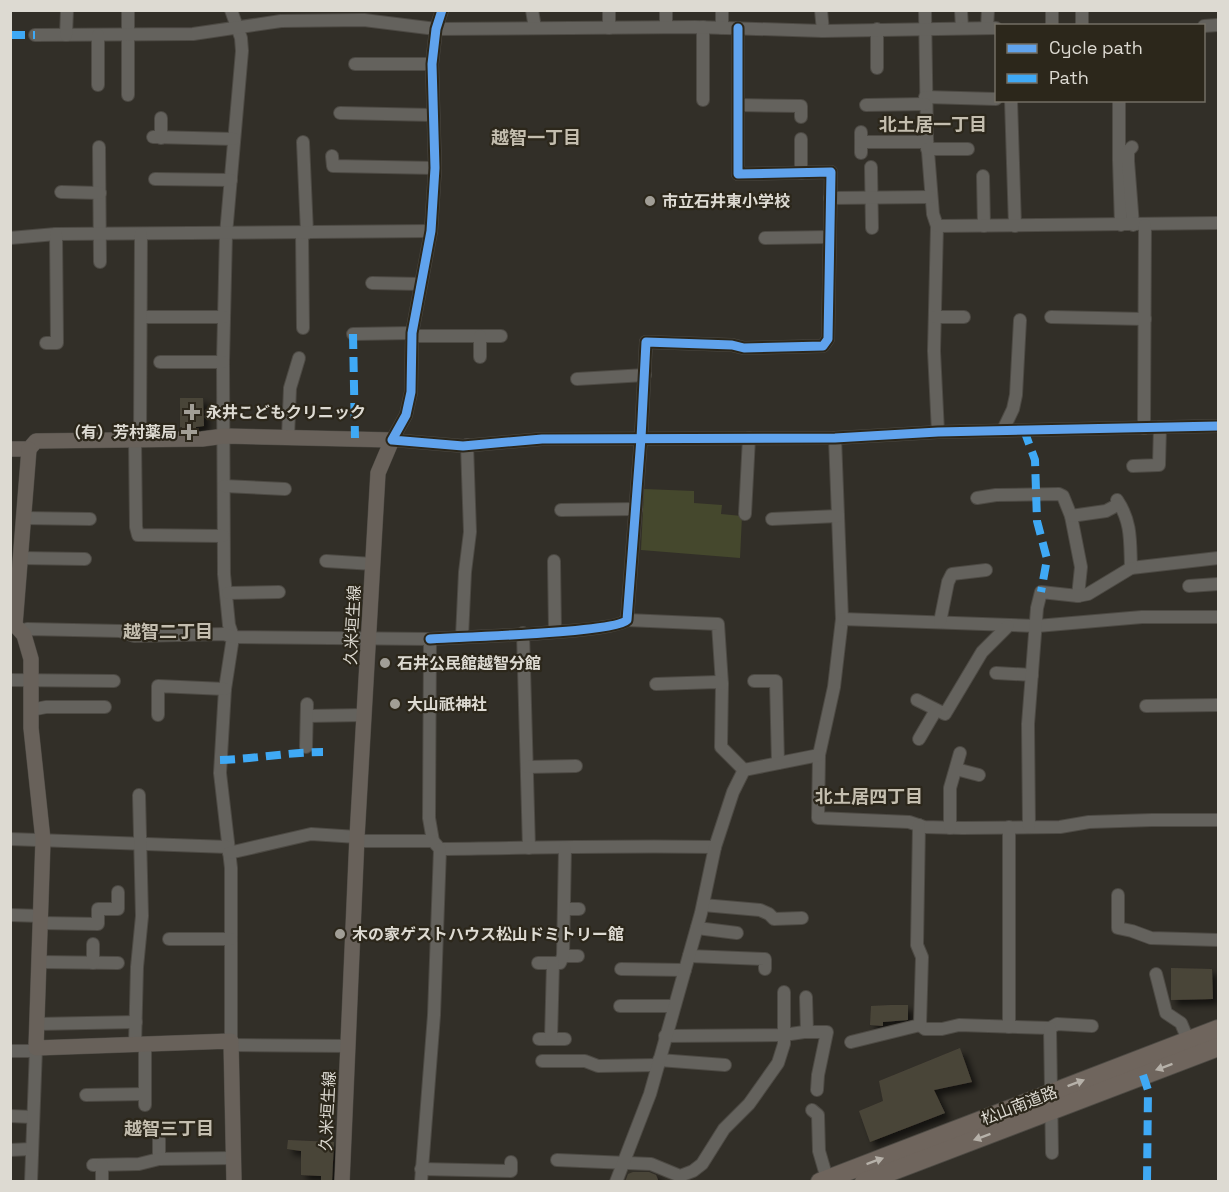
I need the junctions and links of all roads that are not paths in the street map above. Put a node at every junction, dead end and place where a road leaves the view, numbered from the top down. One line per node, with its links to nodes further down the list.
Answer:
1 (67, 10): 30 (street)
2 (128, 10): 28 (street)
3 (231, 10): 15 (street)
4 (442, 10): 25 (street)
5 (532, 10): 18 (street)
6 (609, 10): 19 (street)
7 (666, 10): 16 (street)
8 (722, 10): 20 (street)
9 (821, 10): 27 (street)
10 (925, 10): 22 (street)
11 (962, 10): 23 (street)
12 (987, 10): 24 (street)
13 (329, 15): 14 (street); 25 (street)
14 (307, 16): 15 (street)
15 (237, 27): 28 (street); 48 (street)
16 (666, 27): 17 (street); 19 (street)
17 (703, 27): 20 (street); 37 (street)
18 (536, 28): 19 (street); 25 (street)
19 (609, 28)
20 (722, 28): 21 (street)
21 (738, 28): 27 (street); 42 (street)
22 (924, 28): 23 (street); 26 (street); 38 (street)
23 (962, 28): 24 (street)
24 (992, 28)
25 (436, 29): 33 (street)
26 (876, 29): 27 (street); 34 (street)
27 (823, 31)
28 (127, 34): 31 (street); 36 (street)
29 (35, 35): 30 (street)
30 (66, 35): 31 (street)
31 (98, 35): 35 (street)
32 (355, 64): 33 (street)
33 (432, 64): 45 (street)
34 (877, 68)
35 (98, 84)
36 (128, 95)
37 (703, 100)
38 (925, 101): 39 (street); 43 (street); 52 (street)
39 (995, 101)
40 (1005, 102): 71 (street)
41 (1119, 102): 68 (street)
42 (738, 105): 46 (street); 58 (street)
43 (866, 105)
44 (340, 113): 45 (street)
45 (432, 115): 57 (street)
46 (801, 117)
47 (161, 118): 48 (street)
48 (234, 139): 61 (street)
49 (801, 139): 58 (street)
50 (303, 142): 74 (street)
51 (861, 143): 52 (street)
52 (927, 145): 54 (street); 64 (street)
53 (99, 147): 63 (street)
54 (968, 149)
55 (333, 156): 57 (street)
56 (871, 167): 66 (street)
57 (435, 168): 73 (street)
58 (801, 173): 65 (street)
59 (983, 176): 70 (street)
60 (155, 179): 61 (street)
61 (231, 180): 78 (street)
62 (61, 192): 63 (street)
63 (100, 193): 76 (street)
64 (931, 197): 66 (street); 69 (street)
65 (830, 198): 66 (street); 79 (street)
66 (872, 198): 72 (street)
67 (1218, 223): 68 (street)
68 (1133, 225): 71 (street); 90 (street)
69 (937, 226): 70 (street); 87 (street)
70 (984, 226): 71 (street)
71 (1015, 226)
72 (872, 228)
73 (431, 231): 74 (street); 84 (street)
74 (305, 233): 78 (street); 92 (street)
75 (56, 234): 76 (street); 80 (street); 97 (street)
76 (100, 234): 77 (street); 82 (street)
77 (141, 234): 78 (street); 85 (street)
78 (226, 234): 86 (street)
79 (829, 237): 81 (street); 102 (street)
80 (10, 238)
81 (765, 238)
82 (100, 262)
83 (372, 283): 84 (street)
84 (421, 284): 94 (street)
85 (141, 317): 86 (street); 114 (street)
86 (224, 317): 101 (street)
87 (935, 317): 88 (street); 108 (street)
88 (964, 317)
89 (1051, 317): 90 (street)
90 (1145, 319): 106 (street)
91 (1020, 320): 107 (street)
92 (299, 321)
93 (353, 334): 94 (street)
94 (412, 335): 95 (street); 115 (street)
95 (480, 336): 96 (street); 98 (street)
96 (501, 336)
97 (46, 343)
98 (480, 357)
99 (299, 358): 110 (street)
100 (160, 362): 101 (street)
101 (224, 362): 109 (street)
102 (645, 375): 103 (street); 111 (street)
103 (577, 379)
104 (1218, 426): 105 (street)
105 (1160, 427): 106 (street); 119 (street)
106 (1144, 428): 107 (street)
107 (1003, 430): 108 (street)
108 (938, 432): 113 (street)
109 (225, 436): 110 (main road); 114 (main road); 120 (street)
110 (288, 437): 115 (main road)
111 (642, 438): 112 (street); 116 (street); 123 (street)
112 (749, 438): 113 (street); 125 (street)
113 (835, 438): 126 (street)
114 (137, 439): 118 (main road); 131 (street)
115 (392, 440): 116 (street); 137 (main road, 久米垣生線)
116 (467, 445): 155 (street)
117 (10, 449): 118 (main road)
118 (29, 449): 130 (main road)
119 (1133, 466)
120 (224, 486): 121 (street); 131 (street)
121 (285, 489)
122 (977, 498): 127 (street)
123 (636, 509): 124 (street); 147 (street)
124 (561, 510)
125 (745, 514)
126 (838, 516): 129 (street); 146 (street)
127 (1071, 516): 138 (street); 144 (street)
128 (90, 519): 130 (street)
129 (772, 519)
130 (19, 522): 132 (main road)
131 (224, 536): 143 (street)
132 (17, 554): 134 (street); 151 (main road)
133 (1218, 558): 138 (street)
134 (85, 559)
135 (326, 561): 137 (street)
136 (554, 561): 152 (street)
137 (373, 564): 156 (main road, 久米垣生線)
138 (1131, 568): 144 (street)
139 (986, 570): 148 (street)
140 (1218, 584): 141 (street)
141 (1189, 586)
142 (279, 592): 143 (street)
143 (228, 594): 154 (street)
144 (1078, 596): 150 (street)
145 (1218, 616): 150 (street)
146 (842, 619): 148 (street); 178 (street)
147 (627, 620): 152 (street); 165 (street)
148 (940, 622): 149 (street)
149 (1008, 626): 150 (street); 172 (street)
150 (1036, 626): 159 (street)
151 (16, 628): 154 (street); 161 (main road)
152 (555, 631): 153 (street)
153 (523, 633): 155 (street); 181 (street)
154 (233, 637): 156 (street); 166 (street)
155 (462, 637): 157 (street)
156 (369, 639): 157 (street); 174 (main road, 久米垣生線)
157 (430, 639): 195 (street)
158 (996, 673): 159 (street)
159 (1032, 675): 189 (street)
160 (10, 680): 161 (street)
161 (31, 680): 162 (street); 171 (main road)
162 (114, 681)
163 (754, 681): 179 (street)
164 (656, 684): 165 (street)
165 (722, 684): 183 (street)
166 (225, 688): 173 (street); 199 (street)
167 (917, 700): 172 (street)
168 (1218, 705): 169 (street)
169 (1146, 706)
170 (105, 707): 171 (street)
171 (31, 710): 193 (main road)
172 (936, 710): 175 (street)
173 (158, 715)
174 (364, 715): 176 (street); 192 (main road, 久米垣生線)
175 (919, 739)
176 (306, 747)
177 (960, 753): 182 (street)
178 (819, 755): 179 (street); 187 (street)
179 (778, 764): 183 (street)
180 (576, 766): 181 (street)
181 (527, 767): 197 (street)
182 (956, 769): 184 (street); 190 (street)
183 (744, 770): 196 (street)
184 (979, 775)
185 (139, 795): 194 (street)
186 (1218, 820): 189 (street)
187 (919, 825): 190 (street); 231 (street)
188 (1009, 827): 189 (street); 190 (street); 233 (street)
189 (1029, 827)
190 (951, 828)
191 (10, 839): 193 (street)
192 (357, 839): 195 (street); 199 (street); 244 (main road, 久米垣生線)
193 (43, 840): 194 (street); 207 (main road)
194 (142, 844): 199 (street); 229 (street)
195 (437, 845): 197 (street); 267 (street)
196 (715, 847): 198 (street); 202 (street)
197 (529, 848): 198 (street)
198 (566, 848): 203 (street)
199 (229, 850): 211 (street)
200 (118, 892): 207 (street)
201 (1118, 895): 212 (street)
202 (703, 905): 206 (street); 208 (street)
203 (564, 909): 204 (street); 216 (street)
204 (579, 909)
205 (10, 915): 207 (street)
206 (801, 918)
207 (41, 919): 217 (main road)
208 (696, 928): 209 (street); 215 (street)
209 (737, 933)
210 (169, 939): 211 (street)
211 (231, 939): 242 (street)
212 (1218, 940)
213 (93, 944): 218 (street)
214 (578, 956): 216 (street)
215 (689, 956): 222 (street); 223 (street)
216 (558, 960): 220 (street); 239 (street)
217 (40, 962): 218 (street); 230 (main road)
218 (93, 963): 219 (street)
219 (118, 963)
220 (538, 963)
221 (621, 969): 223 (street)
222 (765, 969)
223 (685, 970): 228 (street)
224 (1156, 974): 240 (street)
225 (784, 992): 237 (street)
226 (806, 997): 236 (street)
227 (620, 1006): 228 (street)
228 (674, 1006): 238 (street)
229 (136, 1022): 230 (street); 243 (street)
230 (37, 1024): 246 (main road)
231 (920, 1025): 233 (street); 241 (street)
232 (1092, 1026): 234 (street)
233 (1009, 1027): 234 (street)
234 (1050, 1028): 252 (street)
235 (1218, 1029): 240 (highway, 松山南道路)
236 (807, 1032): 237 (street); 251 (street)
237 (784, 1035): 238 (street); 266 (street)
238 (665, 1036): 249 (street)
239 (566, 1039)
240 (1188, 1040): 252 (highway, 松山南道路, one-way to 240)
241 (851, 1042)
242 (231, 1043): 243 (main road); 244 (street); 262 (main road)
243 (140, 1045): 246 (main road); 253 (street)
244 (348, 1046): 273 (main road, 久米垣生線)
245 (1218, 1047): 255 (highway, 松山南道路, one-way to 255)
246 (36, 1050): 247 (street); 257 (street)
247 (10, 1051)
248 (542, 1061): 249 (street)
249 (659, 1063): 250 (street); 266 (street)
250 (725, 1065)
251 (817, 1089)
252 (1050, 1092): 255 (street); 269 (highway, 松山南道路, one-way to 252)
253 (86, 1095)
254 (812, 1110): 269 (street)
255 (1051, 1111): 261 (street); 268 (highway, 松山南道路, one-way to 268)
256 (10, 1116): 257 (street)
257 (32, 1117): 259 (street)
258 (159, 1139): 263 (street)
259 (31, 1149): 260 (street); 270 (street)
260 (10, 1150)
261 (1052, 1153)
262 (234, 1158): 263 (street); 272 (main road)
263 (159, 1159): 271 (street)
264 (557, 1160): 266 (street)
265 (512, 1162): 267 (street)
266 (623, 1162): 274 (street)
267 (421, 1175)
268 (890, 1177): 275 (highway, 松山南道路)
269 (825, 1181)
270 (31, 1182)
271 (102, 1182)
272 (234, 1182)
273 (342, 1182)
274 (616, 1182)
275 (864, 1182)

